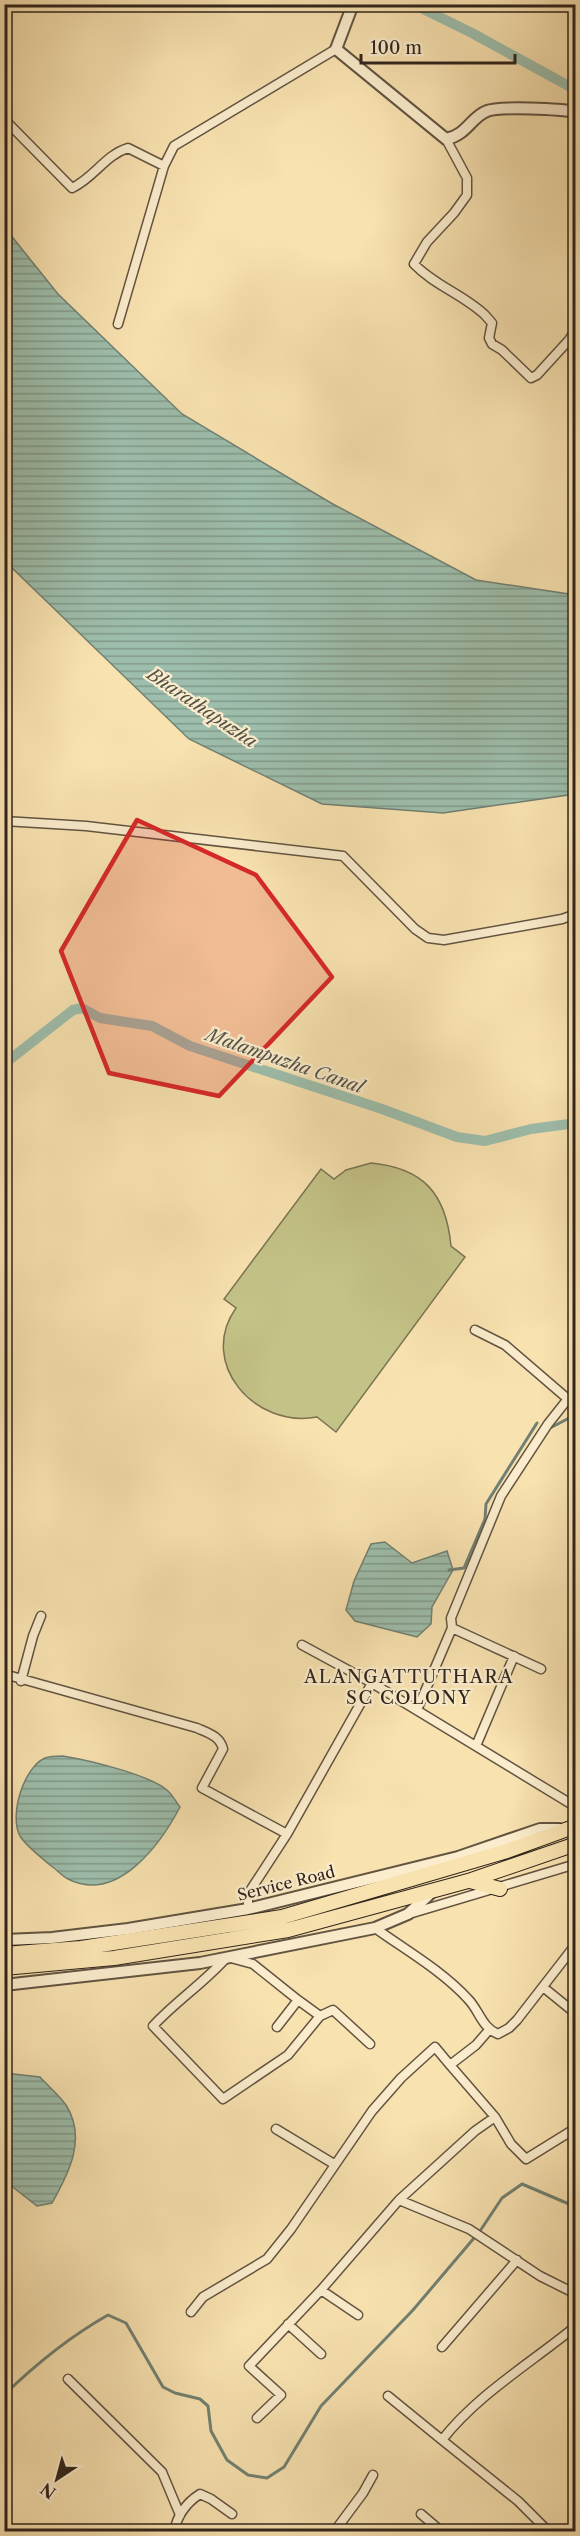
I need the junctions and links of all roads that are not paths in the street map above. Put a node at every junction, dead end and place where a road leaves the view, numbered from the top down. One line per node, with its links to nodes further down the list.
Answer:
1 (353, 4): 2 (street)
2 (336, 49): 5 (street); 6 (street)
3 (576, 112): 5 (street)
4 (4, 119): 6 (street)
5 (446, 139): 8 (street)
6 (164, 166): 7 (street)
7 (118, 324)
8 (576, 329)
9 (4, 821): 10 (street)
10 (576, 914)
11 (475, 1330): 12 (street)
12 (567, 1400): 13 (street); 15 (street)
13 (576, 1406)
14 (41, 1616): 20 (street)
15 (452, 1628): 17 (street); 22 (street)
16 (302, 1645): 21 (street)
17 (514, 1656): 18 (street); 23 (street)
18 (541, 1669)
19 (4, 1674): 20 (street)
20 (21, 1681): 26 (street)
21 (372, 1683): 22 (street); 26 (street)
22 (417, 1710): 23 (street)
23 (476, 1746): 24 (street)
24 (576, 1807)
25 (572, 1827): 32 (street, Service Road); 37 (highway)
26 (287, 1834): 32 (street)
27 (576, 1844): 29 (highway)
28 (576, 1864): 30 (street)
29 (469, 1880): 30 (highway); 31 (highway)
30 (500, 1888): 33 (street)
31 (435, 1890): 33 (street); 39 (highway)
32 (248, 1909): 35 (street, Service Road)
33 (408, 1914): 34 (street)
34 (375, 1928): 38 (street); 46 (street)
35 (4, 1940)
36 (576, 1944): 41 (street)
37 (4, 1954)
38 (227, 1957): 40 (street); 42 (street); 44 (street)
39 (4, 1968)
40 (4, 1985)
41 (543, 1988): 43 (street); 46 (street)
42 (298, 2000): 44 (street); 45 (street)
43 (575, 2013)
44 (320, 2016): 47 (street)
45 (277, 2027)
46 (489, 2030): 48 (street)
47 (370, 2044)
48 (450, 2065): 49 (street); 52 (street)
49 (495, 2117): 50 (street); 53 (street)
50 (576, 2128)
51 (276, 2129): 52 (street)
52 (334, 2164): 57 (street)
53 (399, 2200): 54 (street); 55 (street)
54 (517, 2260): 56 (street); 61 (street)
55 (321, 2290): 58 (street); 59 (street)
56 (576, 2294)
57 (191, 2312)
58 (358, 2315)
59 (288, 2324): 62 (street); 65 (street)
60 (576, 2326): 66 (street)
61 (442, 2348)
62 (321, 2354)
63 (68, 2379): 70 (street)
64 (388, 2396): 66 (street)
65 (257, 2418)
66 (442, 2440): 74 (street)
67 (373, 2475): 72 (street)
68 (232, 2514): 70 (street)
69 (421, 2514): 73 (street)
70 (180, 2515): 71 (street)
71 (174, 2532)
72 (334, 2532)
73 (442, 2532)
74 (549, 2532)

